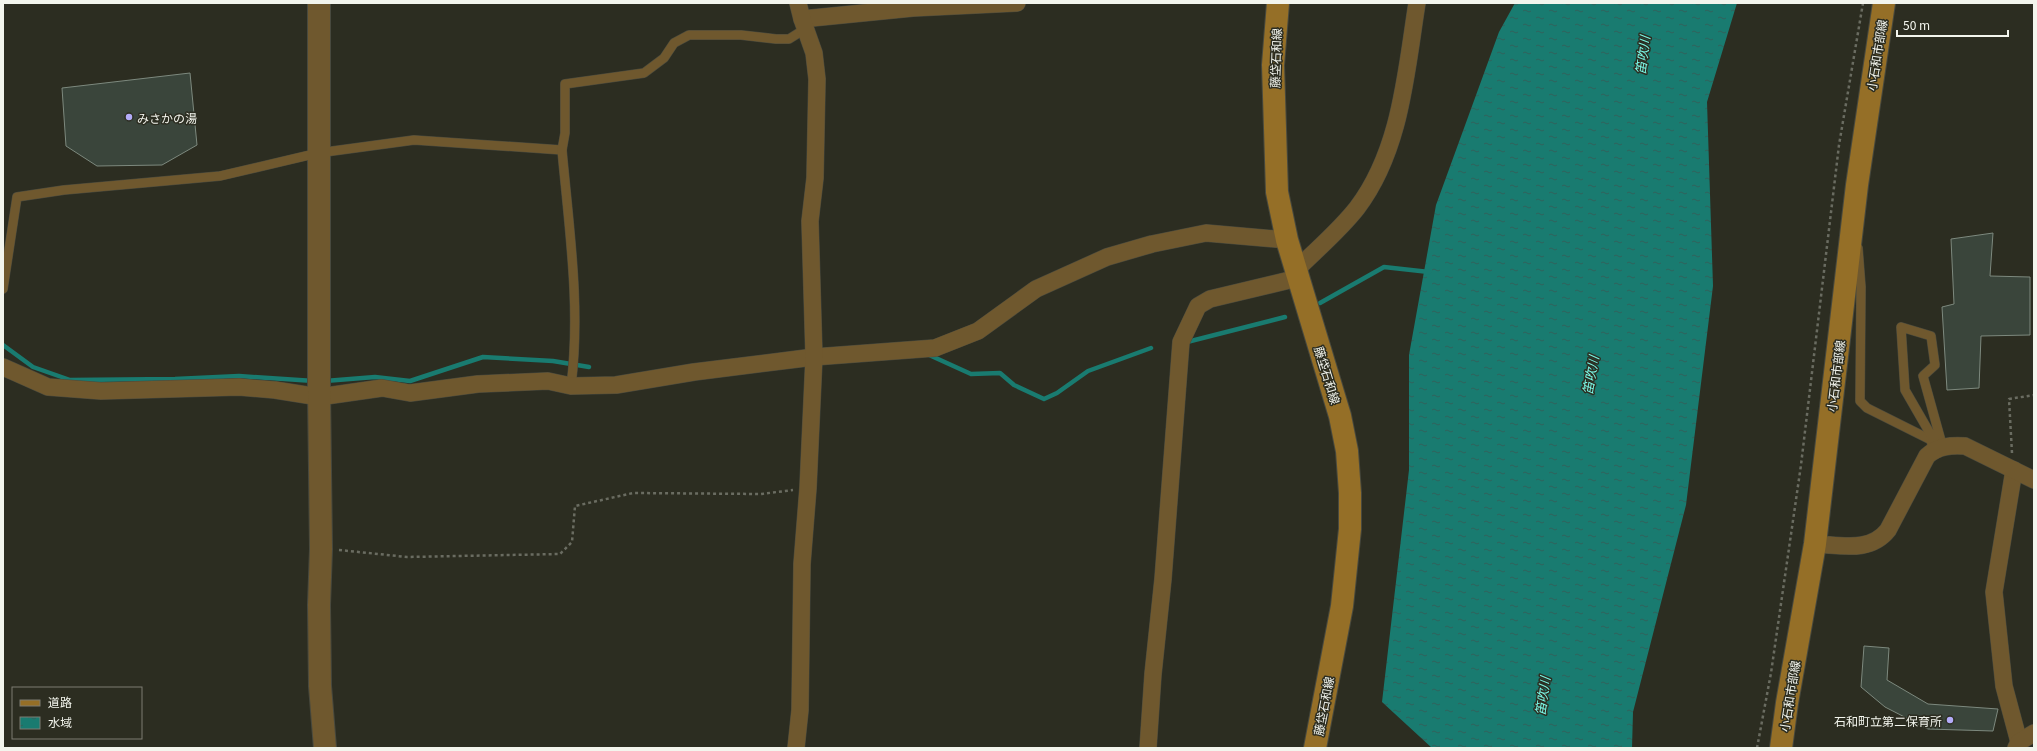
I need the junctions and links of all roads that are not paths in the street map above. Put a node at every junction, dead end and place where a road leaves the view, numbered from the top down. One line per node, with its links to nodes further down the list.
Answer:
1 (319, 3): 8 (street)
2 (1017, 3): 6 (street)
3 (1278, 3): 10 (main road, 藤垈石和線)
4 (1417, 3): 11 (street)
5 (1884, 3): 9 (main road, 小石和市部線)
6 (802, 17): 7 (lane); 13 (street)
7 (562, 150): 8 (lane); 16 (lane)
8 (318, 152): 12 (lane); 17 (street)
9 (1851, 237): 18 (lane); 21 (main road, 小石和市部線)
10 (1287, 240): 11 (main road, 藤垈石和線); 13 (street)
11 (1297, 276): 26 (street); 27 (main road, 藤垈石和線)
12 (3, 289)
13 (814, 357): 16 (street); 25 (street)
14 (3, 367): 15 (street); 17 (street)
15 (3, 379)
16 (572, 379): 17 (street)
17 (319, 386): 24 (street)
18 (1938, 449): 18 (lane); 19 (street); 21 (street)
19 (2014, 470): 20 (street); 23 (street)
20 (2034, 480)
21 (1815, 544): 28 (main road, 小石和市部線)
22 (2034, 733): 23 (street)
23 (2017, 745)
24 (325, 748)
25 (796, 748)
26 (1148, 748)
27 (1315, 748)
28 (1781, 748)

